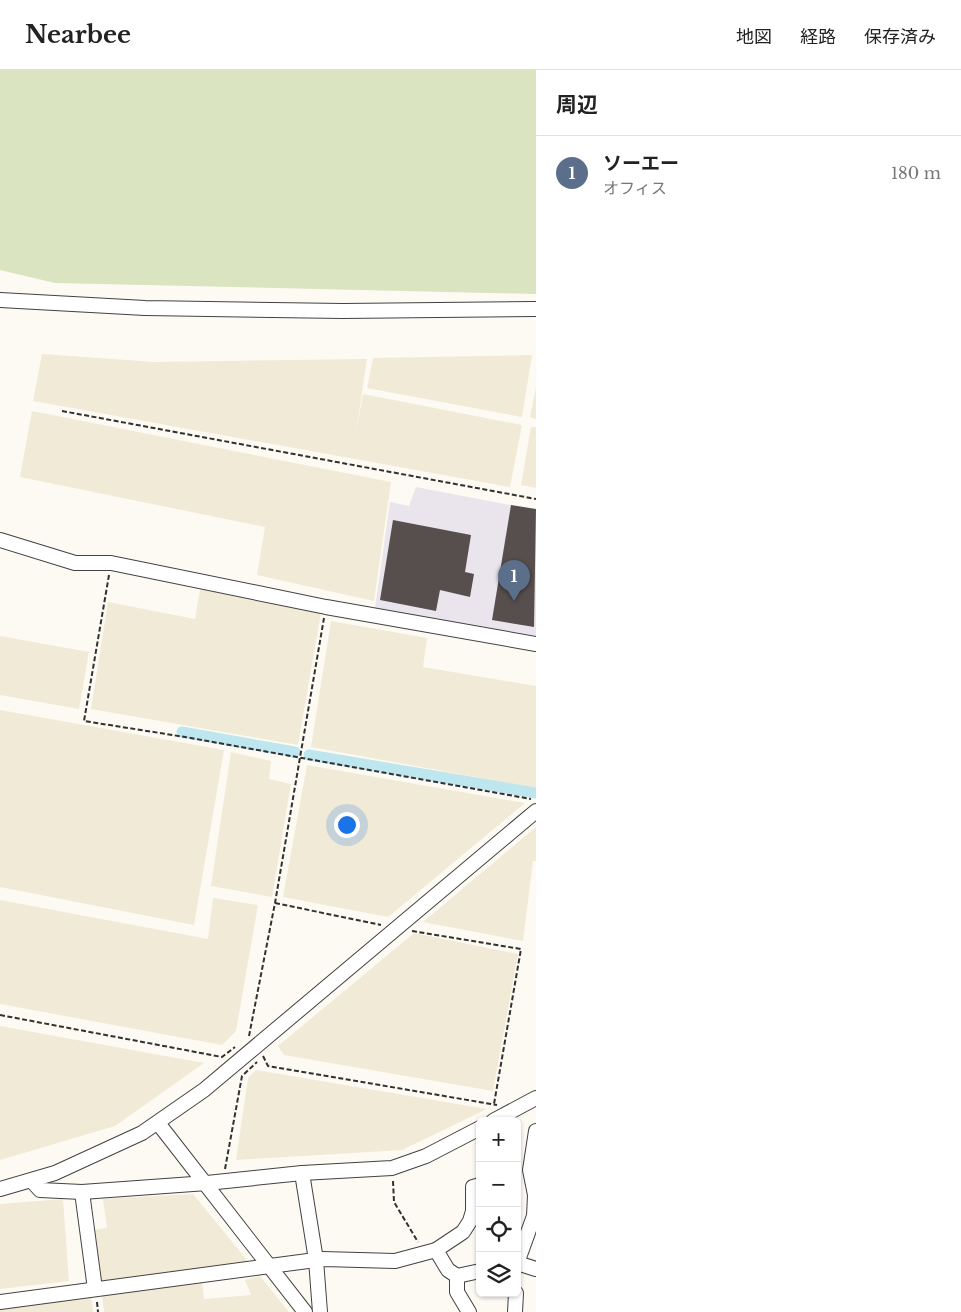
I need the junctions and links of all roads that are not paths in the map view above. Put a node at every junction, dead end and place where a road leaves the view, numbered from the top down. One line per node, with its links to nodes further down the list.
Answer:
1 (0, 300): 2 (street)
2 (536, 309)
3 (0, 540): 4 (street)
4 (536, 644)
5 (536, 811): 8 (street)
6 (536, 1098): 7 (street)
7 (500, 1117)
8 (158, 1123): 13 (street); 14 (street)
9 (476, 1130): 12 (street)
10 (536, 1131): 11 (street)
11 (528, 1170): 18 (street)
12 (302, 1173): 14 (street); 20 (street)
13 (32, 1181): 16 (street); 17 (street)
14 (207, 1183): 17 (street); 21 (street)
15 (476, 1186): 19 (street)
16 (0, 1189)
17 (82, 1192): 25 (street)
18 (535, 1216): 22 (street)
19 (436, 1250): 20 (street); 24 (street)
20 (316, 1260): 21 (street); 29 (street)
21 (269, 1267): 25 (street); 28 (street)
22 (536, 1269)
23 (476, 1272): 24 (street)
24 (458, 1276): 30 (street)
25 (95, 1289): 27 (street)
26 (516, 1297): 31 (street)
27 (0, 1302)
28 (305, 1312)
29 (320, 1312)
30 (469, 1312)
31 (515, 1312)

